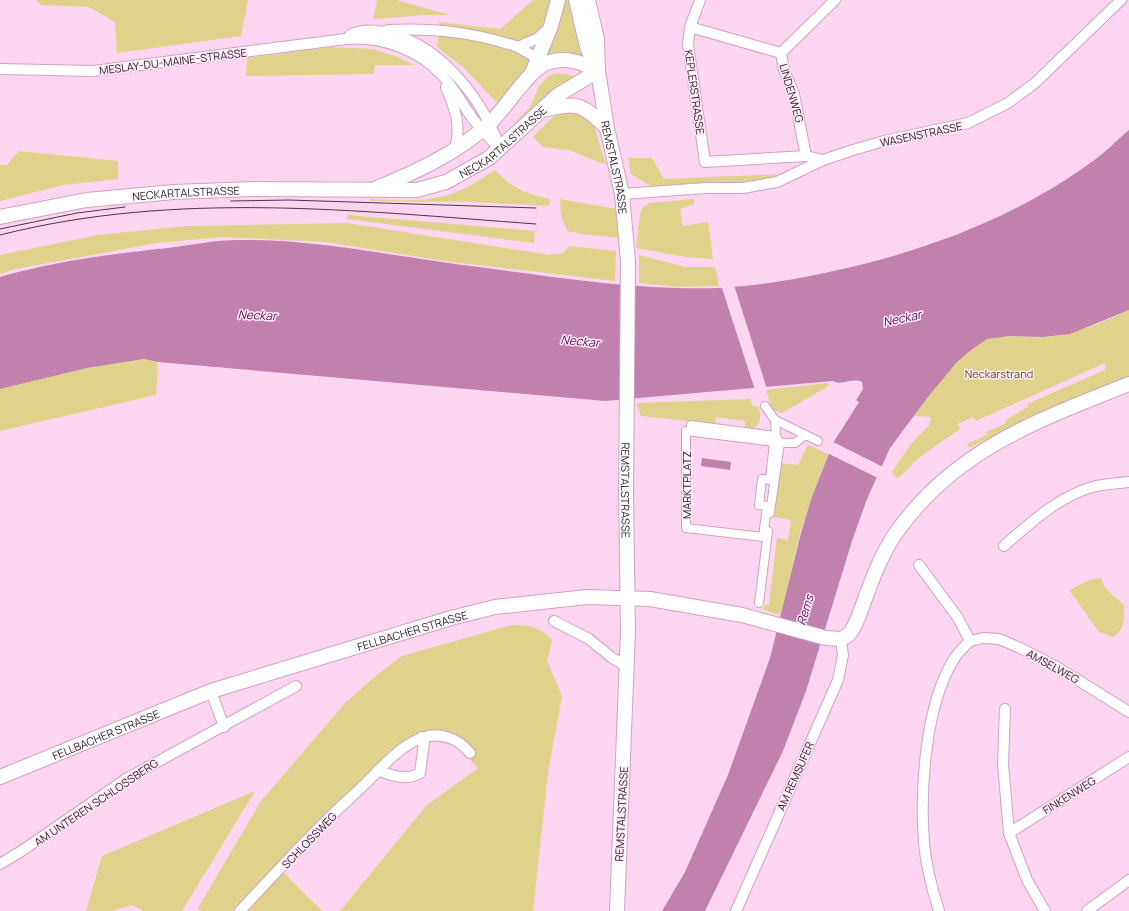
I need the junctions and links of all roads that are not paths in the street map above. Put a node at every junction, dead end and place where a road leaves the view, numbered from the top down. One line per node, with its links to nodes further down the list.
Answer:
1 (558, 0): 7 (main road)
2 (576, 0): 15 (main road, REMSTALSTRASSE)
3 (588, 0): 15 (main road, REMSTALSTRASSE)
4 (700, 0): 8 (street, KEPLERSTRASSE)
5 (835, 0): 12 (street)
6 (1121, 0): 23 (street, WASENSTRASSE)
7 (551, 26): 11 (street); 13 (main road)
8 (690, 27): 12 (street); 22 (street, KEPLERSTRASSE)
9 (376, 31): 10 (street, MESLAY-DU-MAINE-STRASSE); 11 (street, MESLAY-DU-MAINE-STRASSE); 18 (street, MESLAY-DU-MAINE-STRASSE)
10 (346, 39): 14 (street, MESLAY-DU-MAINE-STRASSE); 16 (street, MESLAY-DU-MAINE-STRASSE)
11 (518, 47): 13 (street, MESLAY-DU-MAINE-STRASSE)
12 (781, 53): 22 (street, LINDENWEG)
13 (542, 61): 15 (main road); 18 (main road, NECKARTALSTRASSE)
14 (0, 69)
15 (598, 72): 17 (main road, NECKARTALSTRASSE); 19 (main road, REMSTALSTRASSE)
16 (441, 74): 18 (street, MESLAY-DU-MAINE-STRASSE); 21 (street, MESLAY-DU-MAINE-STRASSE)
17 (541, 111): 19 (main road); 20 (main road, NECKARTALSTRASSE)
18 (486, 126): 20 (street, MESLAY-DU-MAINE-STRASSE); 21 (main road, NECKARTALSTRASSE)
19 (607, 128): 25 (main road, REMSTALSTRASSE)
20 (500, 149): 24 (main road, NECKARTALSTRASSE)
21 (455, 150): 24 (main road, NECKARTALSTRASSE)
22 (806, 156): 23 (street)
23 (823, 160): 25 (street, WASENSTRASSE)
24 (373, 189): 26 (main road, NECKARTALSTRASSE)
25 (622, 194): 38 (main road, REMSTALSTRASSE)
26 (0, 217)
27 (1129, 384): 41 (main road)
28 (765, 406): 29 (street)
29 (775, 420): 31 (street); 32 (street)
30 (690, 431): 32 (street); 35 (street); 35 (street, MARKTPLATZ)
31 (806, 435): 32 (street); 33 (street)
32 (778, 440): 35 (street)
33 (818, 441)
34 (1129, 482): 36 (street)
35 (766, 526): 39 (street)
36 (1004, 546)
37 (919, 565): 42 (street)
38 (628, 597): 41 (main road, FELLBACHER STRASSE); 43 (main road, REMSTALSTRASSE); 45 (main road, FELLBACHER STRASSE)
39 (759, 603)
40 (554, 621): 43 (street)
41 (837, 639): 59 (street, AM REMSUFER)
42 (970, 641): 47 (street, AMSELWEG); 60 (street)
43 (627, 667): 58 (main road, REMSTALSTRASSE)
44 (296, 686): 48 (street)
45 (211, 691): 48 (street); 53 (main road, FELLBACHER STRASSE)
46 (1005, 709): 54 (street)
47 (1129, 712)
48 (224, 727): 55 (street, AM UNTEREN SCHLOSSBERG)
49 (422, 738): 50 (street, SCHLOSSWEG); 52 (street, SCHLOSSWEG); 52 (street)
50 (470, 753)
51 (1129, 757): 54 (street, FINKENWEG)
52 (378, 770): 57 (street, SCHLOSSWEG)
53 (0, 777)
54 (1009, 833): 61 (street)
55 (0, 864)
56 (1129, 880): 62 (street)
57 (240, 911)
58 (617, 911)
59 (736, 911)
60 (939, 911)
61 (1046, 911)
62 (1086, 911)

